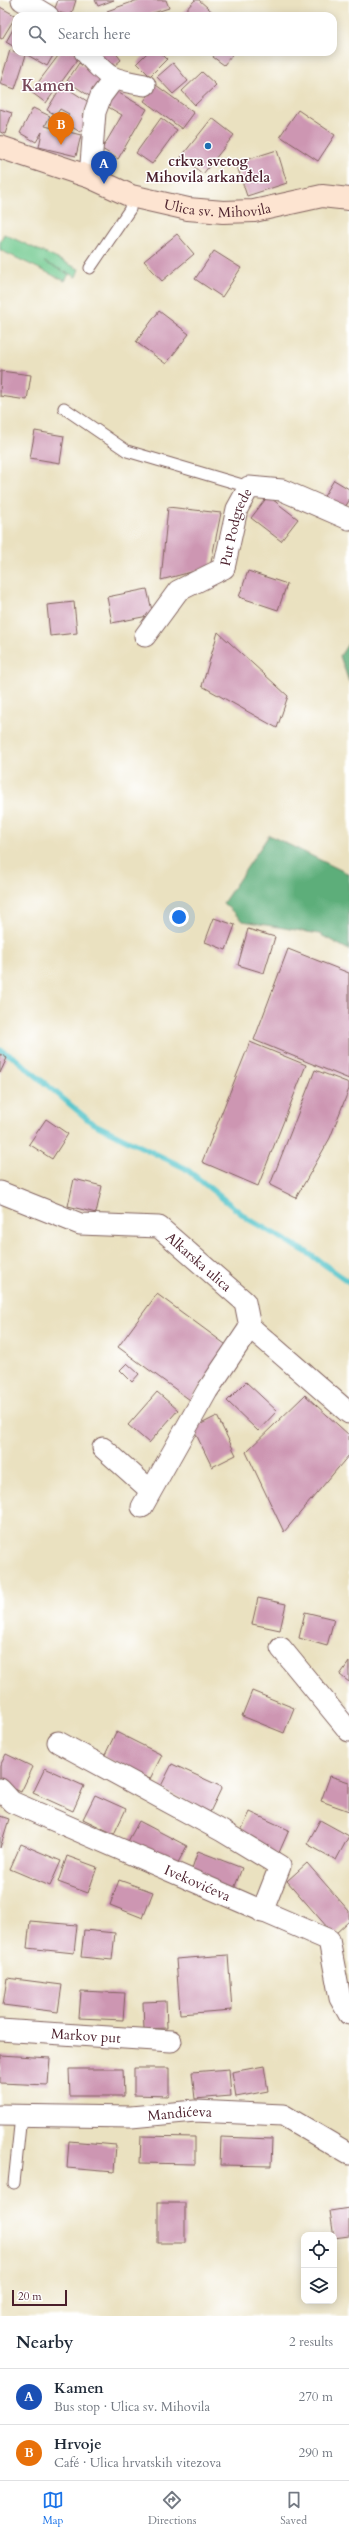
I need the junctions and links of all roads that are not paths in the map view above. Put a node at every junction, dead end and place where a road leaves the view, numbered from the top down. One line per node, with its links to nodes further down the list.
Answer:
1 (22, 0): 2 (street)
2 (42, 12)
3 (89, 56): 4 (street)
4 (113, 80): 5 (street); 7 (street)
5 (145, 84)
6 (0, 146): 7 (street, Ulica sv. Mihovila)
7 (90, 177): 8 (street, Ulica sv. Mihovila)
8 (131, 196): 9 (street, Ulica sv. Mihovila); 10 (lane)
9 (349, 199)
10 (90, 268)
11 (64, 408): 12 (lane)
12 (249, 487): 13 (street, Put Podgrede); 14 (street, Put Podgrede)
13 (349, 519)
14 (145, 636)
15 (0, 1192): 16 (street, Alkarska ulica)
16 (250, 1327): 17 (street); 18 (street)
17 (349, 1413)
18 (103, 1448)
19 (281, 1648): 20 (street)
20 (349, 1731)
21 (58, 1742): 23 (street)
22 (0, 1789): 23 (street, Ivekovićeva)
23 (262, 1912): 24 (street, Ivekovićeva)
24 (349, 2014)
25 (0, 2030): 26 (street, Markov put)
26 (171, 2041)
27 (0, 2115): 28 (street, Mandićeva)
28 (21, 2116): 29 (street, Mandićeva); 30 (lane)
29 (349, 2154)
30 (14, 2183)

